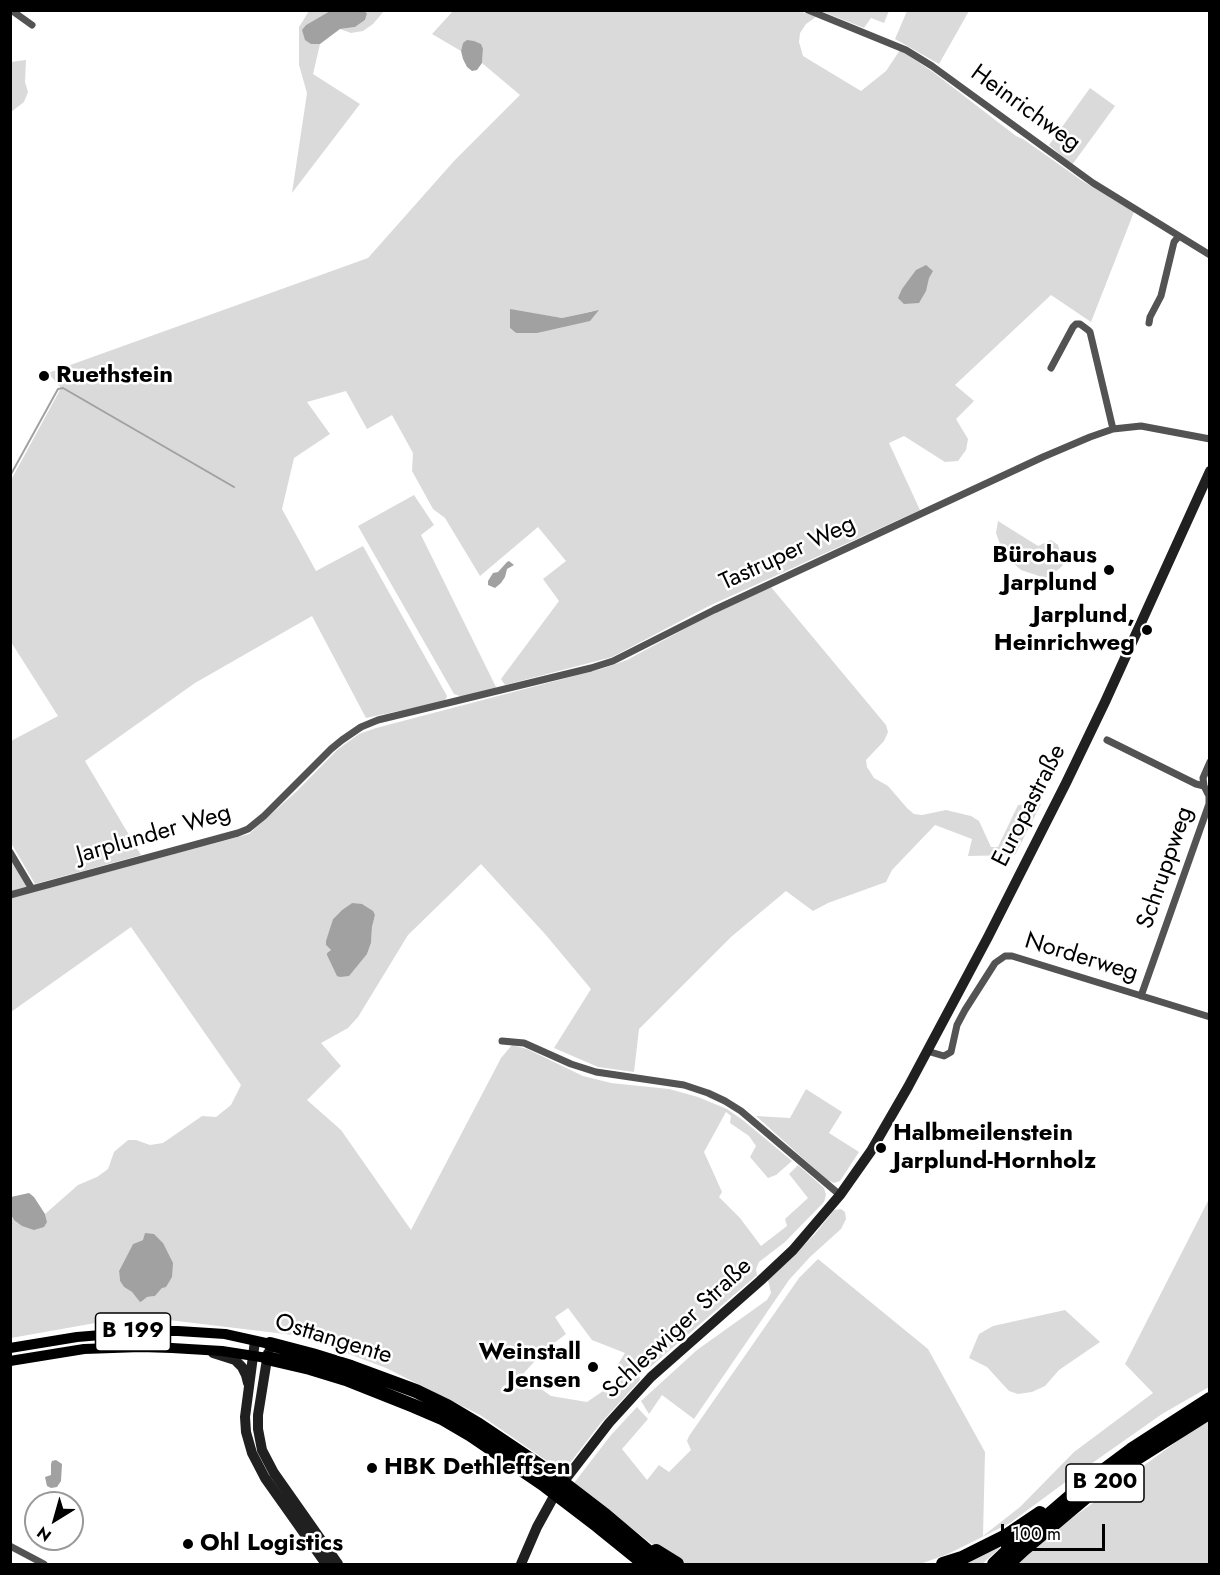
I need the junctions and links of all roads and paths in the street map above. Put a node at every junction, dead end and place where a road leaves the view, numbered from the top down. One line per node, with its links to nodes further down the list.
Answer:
1 (12, 10): 3 (street)
2 (808, 10): 4 (street, Heinrichweg)
3 (32, 25)
4 (1179, 236): 5 (street, Heinrichweg); 6 (street)
5 (1209, 255)
6 (1149, 323)
7 (1051, 368): 8 (street)
8 (1113, 429): 9 (street, Tastruper Weg); 11 (street, Tastruper Weg)
9 (1209, 440)
10 (1209, 471): 21 (main road, Europastraße)
11 (378, 720): 16 (street, Jarplunder Weg)
12 (1107, 740): 14 (street, Schruppweg)
13 (1209, 762): 14 (street)
14 (1204, 786): 18 (street, Schruppweg)
15 (10, 852): 16 (street)
16 (32, 889): 17 (street, Jarplunder Weg)
17 (10, 895)
18 (1141, 996): 19 (street, Norderweg); 21 (street, Norderweg)
19 (1209, 1017)
20 (502, 1041): 23 (street)
21 (927, 1051): 22 (main road, Europastraße)
22 (871, 1151): 23 (main road, Schleswiger Straße)
23 (840, 1195): 39 (main road, Schleswiger Straße)
24 (255, 1341): 25 (main road, Osttangente / B 199); 26 (main road, Osttangente / B 199); 28 (main road)
25 (270, 1344): 28 (main road); 34 (highway, Osttangente / B 199)
26 (10, 1348)
27 (189, 1348): 28 (main road, Osttangente / B 199); 29 (main road, Osttangente / B 199); 30 (main road)
28 (260, 1357): 30 (main road); 34 (highway, Osttangente / B 199); 38 (main road)
29 (10, 1361)
30 (249, 1389): 37 (main road)
31 (1209, 1399): 33 (highway, B 200)
32 (1209, 1412): 46 (highway, B 200)
33 (1080, 1488): 44 (highway); 45 (highway, B 200)
34 (602, 1521): 40 (highway, B 199); 41 (highway); 42 (highway, B 199); 43 (highway)
35 (10, 1546): 36 (street)
36 (45, 1564)
37 (326, 1564)
38 (338, 1564)
39 (521, 1564)
40 (638, 1564)
41 (645, 1564)
42 (663, 1564)
43 (677, 1564)
44 (943, 1564)
45 (994, 1564)
46 (1008, 1564)

